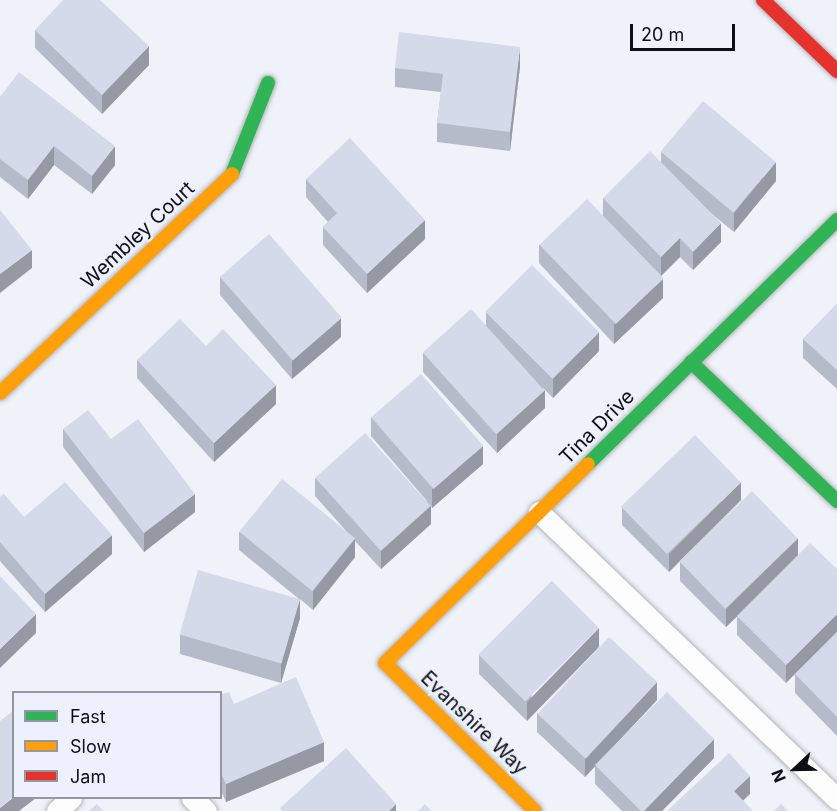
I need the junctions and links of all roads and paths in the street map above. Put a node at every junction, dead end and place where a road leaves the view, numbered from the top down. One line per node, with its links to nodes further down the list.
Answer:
1 (763, 0): 2 (street)
2 (837, 71)
3 (268, 83): 6 (street, Wembley Court)
4 (837, 220): 5 (street, Tina Drive)
5 (691, 362): 7 (street); 8 (street, Tina Drive)
6 (0, 393)
7 (837, 501)
8 (539, 512): 9 (street, Tina Drive); 12 (lane)
9 (385, 663): 15 (street, Evanshire Way)
10 (70, 799): 13 (lane)
11 (193, 799): 14 (lane)
12 (837, 799)
13 (57, 811)
14 (206, 811)
15 (535, 811)

